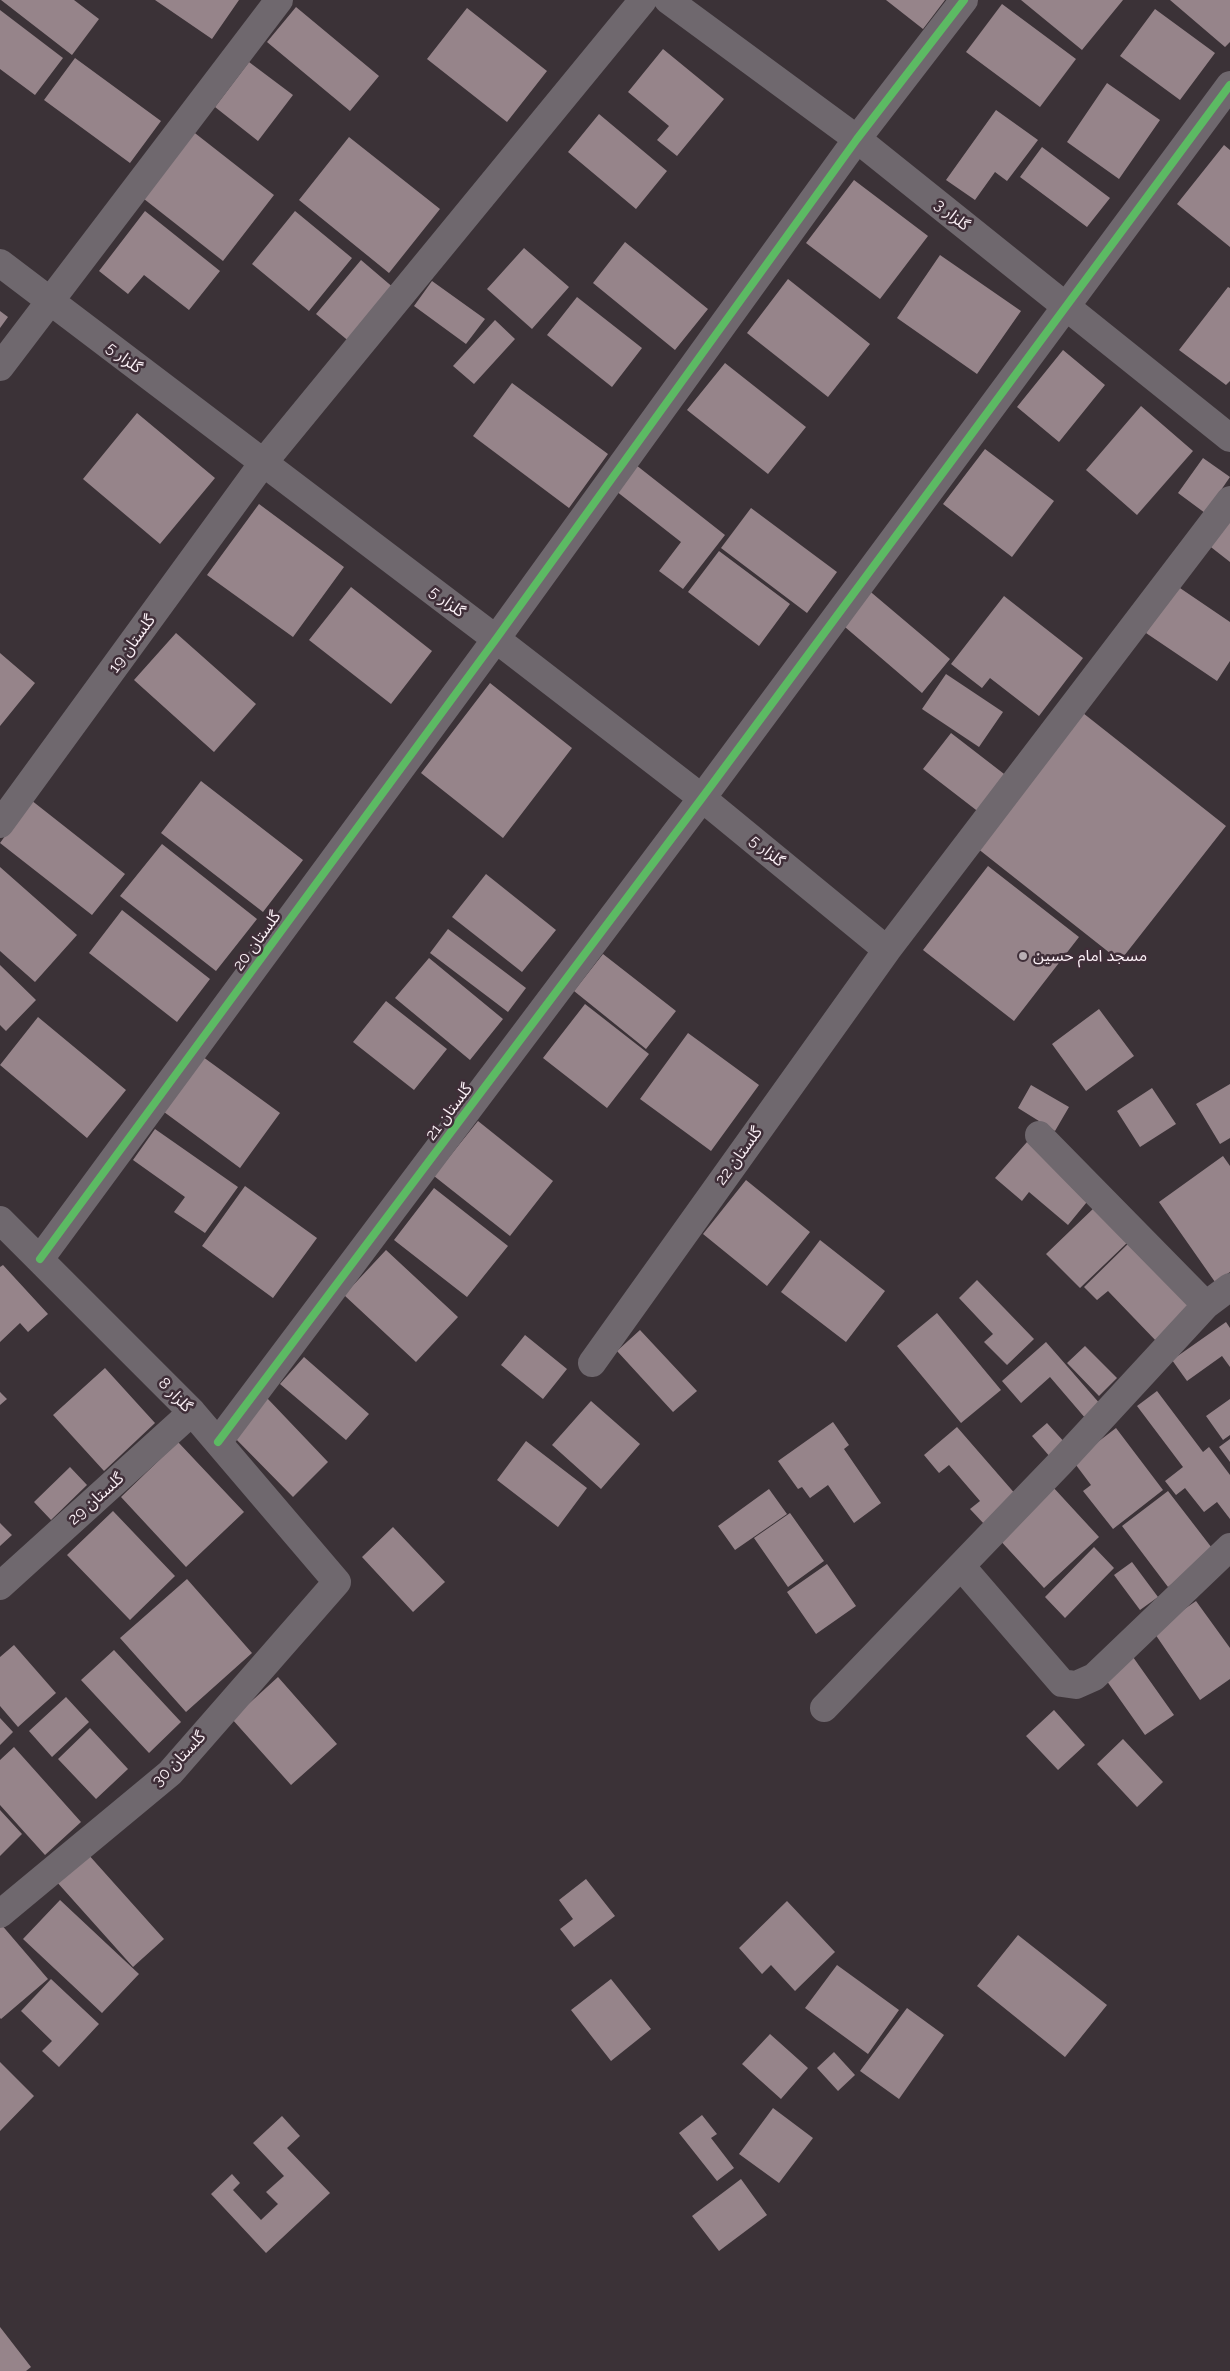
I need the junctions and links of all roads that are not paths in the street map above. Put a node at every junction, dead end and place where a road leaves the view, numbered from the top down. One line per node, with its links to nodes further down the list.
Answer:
1 (279, 0): 8 (street)
2 (643, 0): 12 (street, گلستان 19)
3 (668, 0): 6 (street, گلزار 3)
4 (964, 0): 6 (street, گلستان 20)
5 (1230, 85): 9 (street, گلستان 21)
6 (857, 139): 9 (street, گلزار 3); 14 (street, گلستان 20)
7 (0, 263): 8 (street, گلزار 5)
8 (50, 301): 10 (street); 12 (street, گلزار 5)
9 (1066, 307): 11 (street, گلزار 3); 15 (street, گلستان 21)
10 (0, 366)
11 (1230, 438)
12 (263, 464): 14 (street, گلزار 5); 16 (street, گلستان 19)
13 (1230, 500): 17 (street, گلستان 22)
14 (496, 639): 15 (street, گلزار 5); 20 (street, گلستان 20)
15 (702, 798): 17 (street, گلزار 5); 25 (street, گلستان 21)
16 (0, 824)
17 (887, 950): 23 (street, گلستان 22)
18 (1039, 1135): 22 (street)
19 (5, 1236): 20 (street, گلزار 8)
20 (40, 1259): 24 (street, گلزار 8)
21 (1230, 1287): 22 (street)
22 (1206, 1305): 27 (street)
23 (592, 1363)
24 (192, 1412): 25 (street, گلزار 8); 29 (street, گلستان 29)
25 (218, 1442): 28 (street, گلزار 8)
26 (1230, 1547): 27 (street)
27 (961, 1566): 30 (street)
28 (337, 1582): 31 (street, گلستان 30)
29 (0, 1586)
30 (824, 1708)
31 (0, 1914)

